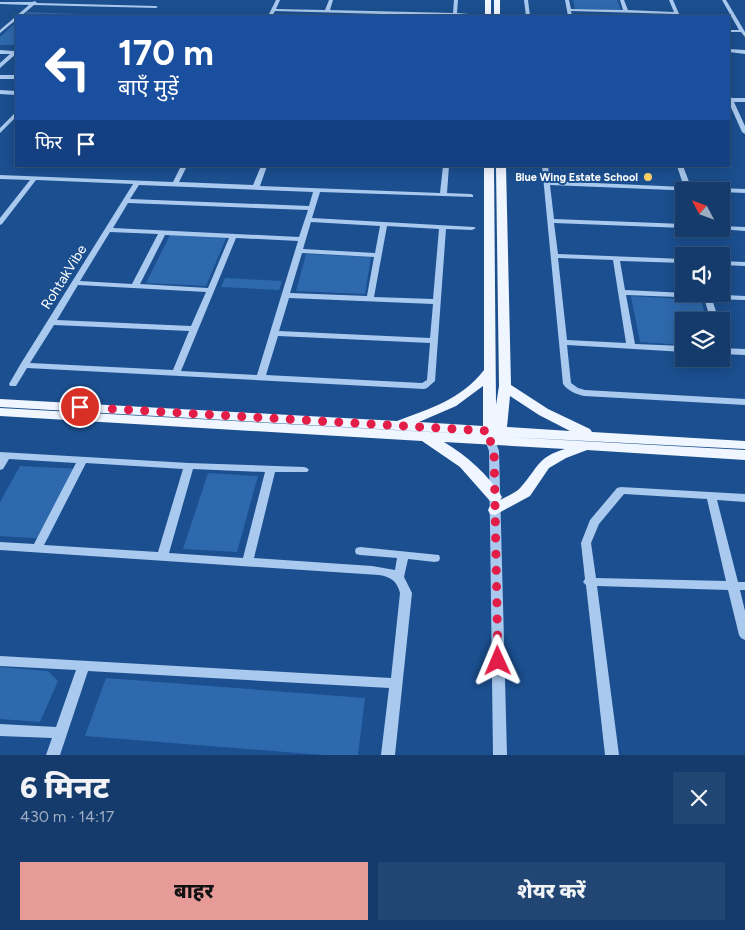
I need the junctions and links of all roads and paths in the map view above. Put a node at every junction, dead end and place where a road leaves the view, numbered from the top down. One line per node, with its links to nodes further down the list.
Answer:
1 (89, 0): 15 (street)
2 (138, 0): 16 (street)
3 (278, 0): 18 (street)
4 (331, 0): 20 (street)
5 (456, 0): 25 (street)
6 (488, 0): 27 (main road)
7 (497, 0): 28 (main road)
8 (526, 0): 29 (street)
9 (567, 0): 19 (street)
10 (622, 0): 21 (street)
11 (671, 0): 22 (street)
12 (724, 0): 32 (street)
13 (34, 2): 14 (street); 15 (street); 23 (street)
14 (0, 3)
15 (84, 5): 16 (street)
16 (132, 6): 17 (street)
17 (156, 7)
18 (273, 10): 20 (street); 24 (street)
19 (569, 10): 21 (street); 30 (street)
20 (326, 12): 25 (street)
21 (626, 12): 22 (street)
22 (678, 14)
23 (19, 15)
24 (270, 15)
25 (455, 15): 26 (street)
26 (469, 15)
27 (488, 15)
28 (497, 15)
29 (528, 15)
30 (570, 15)
31 (15, 18): 34 (street)
32 (737, 23): 33 (street); 37 (street)
33 (745, 23)
34 (2, 27): 36 (street)
35 (730, 31): 37 (street)
36 (0, 32)
37 (744, 34)
38 (0, 51): 40 (street)
39 (730, 51): 41 (street)
40 (15, 52)
41 (745, 52)
42 (15, 53): 45 (street)
43 (730, 56): 44 (street)
44 (745, 56)
45 (0, 66)
46 (0, 77): 47 (street)
47 (15, 77)
48 (0, 92): 49 (street)
49 (15, 93)
50 (730, 99): 51 (street)
51 (745, 100)
52 (730, 101): 54 (street)
53 (15, 115): 55 (street)
54 (743, 123): 56 (street)
55 (0, 132)
56 (745, 132)
57 (184, 167): 69 (street)
58 (264, 167): 70 (street)
59 (446, 167): 75 (street)
60 (489, 167): 119 (main road)
61 (502, 167): 123 (main road)
62 (545, 167): 68 (street)
63 (680, 167): 67 (street)
64 (0, 177): 65 (street)
65 (35, 178): 66 (street); 81 (street)
66 (137, 182): 69 (street); 77 (street, RohtakVibe)
67 (686, 182)
68 (546, 183): 71 (street); 80 (street)
69 (175, 184): 70 (street)
70 (256, 187): 72 (street)
71 (675, 188)
72 (317, 190): 75 (street); 78 (street)
73 (730, 190): 74 (street)
74 (745, 191)
75 (444, 195): 76 (street)
76 (471, 196)
77 (126, 201): 78 (street); 87 (street, RohtakVibe)
78 (311, 208): 79 (street)
79 (308, 220): 82 (street); 91 (street)
80 (551, 221): 84 (street); 94 (street)
81 (0, 223)
82 (384, 224): 83 (street); 93 (street)
83 (443, 226): 85 (street); 108 (street)
84 (675, 226)
85 (472, 228)
86 (730, 229): 88 (street)
87 (108, 230): 89 (street); 99 (street, RohtakVibe)
88 (745, 230)
89 (163, 232): 90 (street); 100 (street)
90 (233, 236): 91 (street); 101 (street)
91 (302, 239): 92 (street)
92 (298, 251): 93 (street); 104 (street)
93 (378, 255): 107 (street)
94 (554, 256): 95 (street); 113 (street)
95 (616, 259): 96 (street); 102 (street)
96 (675, 261)
97 (730, 263): 98 (street)
98 (745, 264)
99 (75, 283): 100 (street); 109 (street, RohtakVibe)
100 (135, 286): 101 (street)
101 (210, 290): 110 (street)
102 (622, 292): 103 (street); 114 (street)
103 (675, 294)
104 (285, 295): 107 (street); 111 (street)
105 (730, 297): 106 (street)
106 (745, 298)
107 (370, 299): 108 (street)
108 (437, 302): 112 (street)
109 (51, 322): 110 (street); 118 (street, RohtakVibe)
110 (194, 329): 120 (street)
111 (274, 332): 112 (street); 121 (street)
112 (434, 341): 121 (street)
113 (564, 342): 114 (street); 124 (street)
114 (631, 346): 115 (street)
115 (675, 348)
116 (730, 349): 117 (street)
117 (745, 352)
118 (24, 365): 120 (street); 122 (street, RohtakVibe)
119 (491, 369): 127 (main road); 129 (main road)
120 (176, 373): 121 (street)
121 (261, 377)
122 (13, 384)
123 (506, 386): 129 (main road); 130 (main road)
124 (745, 402)
125 (0, 403): 127 (main road)
126 (0, 412): 128 (main road)
127 (398, 426): 129 (main road)
128 (424, 436): 129 (main road); 141 (main road)
129 (495, 439): 130 (main road); 141 (street)
130 (595, 441): 131 (main road); 132 (main road); 141 (main road)
131 (745, 445)
132 (745, 455)
133 (3, 456): 134 (street); 136 (street)
134 (83, 459): 135 (street); 143 (street)
135 (189, 466): 137 (street); 145 (street)
136 (0, 467)
137 (271, 468): 138 (street); 148 (street)
138 (304, 470)
139 (711, 496): 140 (street); 150 (street); 151 (street)
140 (745, 498)
141 (495, 504): 161 (street)
142 (0, 546): 143 (street)
143 (37, 548): 145 (street)
144 (360, 552): 146 (street)
145 (163, 555): 148 (street)
146 (403, 555): 147 (street); 149 (street)
147 (435, 558)
148 (248, 561): 149 (street)
149 (399, 577): 156 (street)
150 (589, 582): 151 (street); 162 (street)
151 (732, 586): 152 (street); 153 (street)
152 (745, 586)
153 (745, 636)
154 (0, 661): 155 (street)
155 (84, 666): 156 (street); 158 (street)
156 (396, 683): 160 (street)
157 (0, 730): 158 (street)
158 (60, 733): 159 (street)
159 (53, 755)
160 (388, 755)
161 (500, 755)
162 (612, 755)

